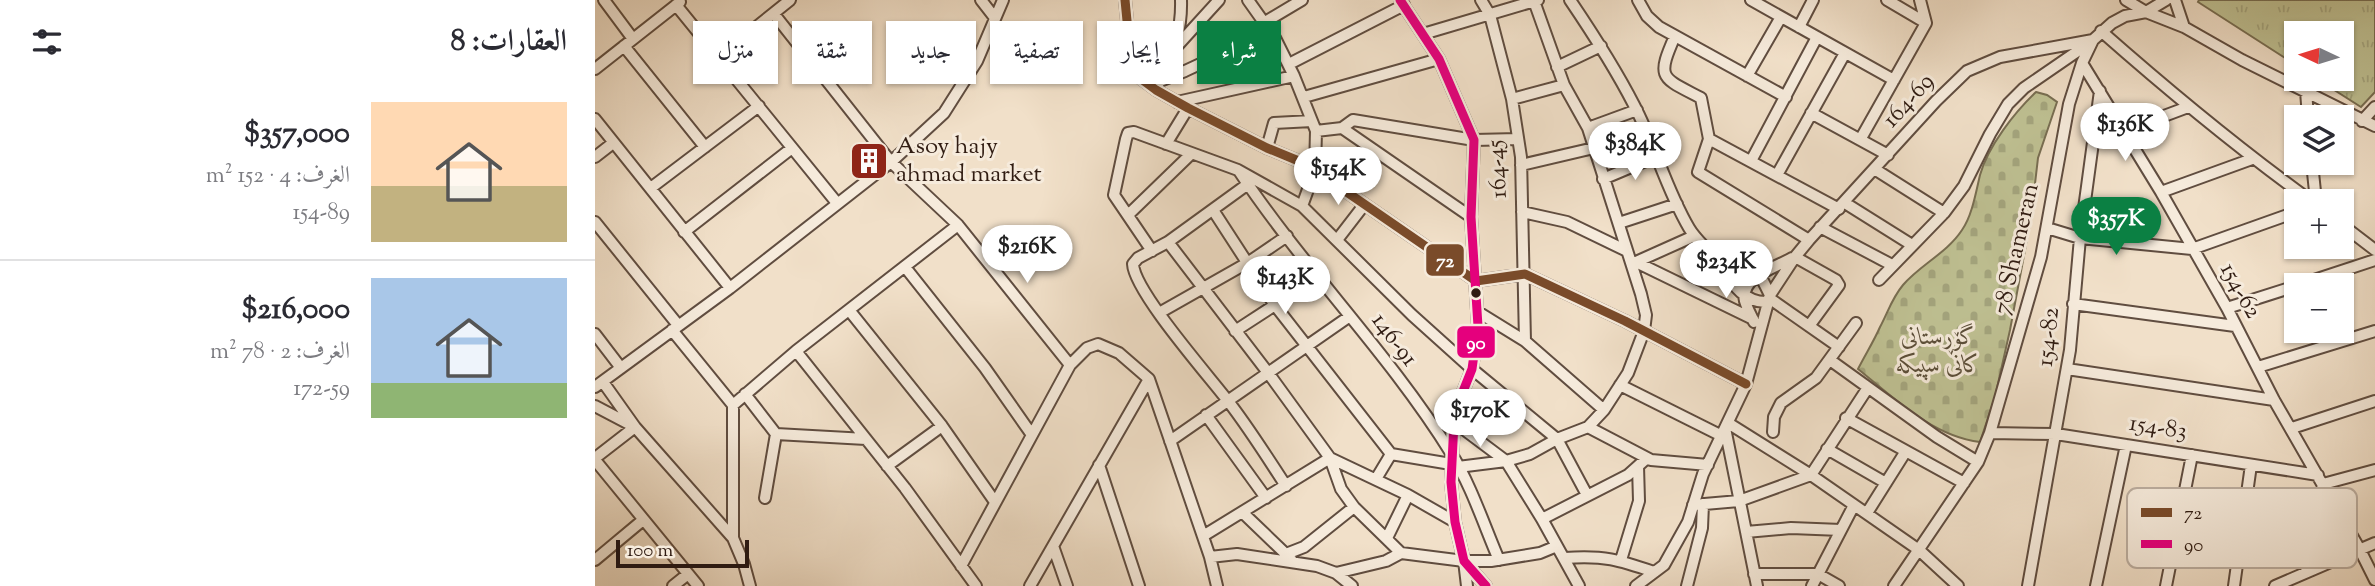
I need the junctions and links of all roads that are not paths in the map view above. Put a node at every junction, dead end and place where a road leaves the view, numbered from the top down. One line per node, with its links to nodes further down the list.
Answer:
1 (604, 0): 42 (street)
2 (790, 0): 24 (street)
3 (981, 0): 27 (street)
4 (1003, 0): 27 (street)
5 (1125, 0): 57 (street)
6 (1181, 0): 30 (street)
7 (1219, 0): 40 (street)
8 (1248, 0): 31 (street)
9 (1302, 0): 32 (street)
10 (1481, 0): 25 (street, 164-45)
11 (1570, 0): 43 (street)
12 (1638, 0): 38 (street)
13 (1751, 0): 26 (street)
14 (1814, 0): 34 (street)
15 (1887, 0): 33 (street)
16 (1920, 0): 33 (street)
17 (2126, 0): 23 (street)
18 (2166, 0): 23 (street, 78 Shameran)
19 (2175, 0): 35 (street)
20 (1536, 1): 25 (street); 50 (street)
21 (679, 2): 28 (street); 42 (street)
22 (1402, 3): 37 (street); 48 (street)
23 (2146, 12): 35 (street); 36 (street, 78 Shameran)
24 (774, 13): 29 (street); 94 (street)
25 (1490, 15): 37 (street); 63 (street, 164-45)
26 (1781, 17): 34 (street); 52 (street)
27 (995, 18): 94 (street)
28 (693, 21)
29 (764, 21)
30 (1182, 21)
31 (1264, 21)
32 (1276, 21)
33 (1926, 23): 54 (street)
34 (1799, 27): 39 (street)
35 (2184, 27): 55 (street)
36 (2101, 31): 41 (street, 78 Shameran); 67 (street)
37 (1423, 34): 46 (street)
38 (1675, 36): 52 (street); 80 (street)
39 (1817, 37): 45 (street); 62 (street)
40 (1183, 40)
41 (2093, 40): 47 (street, 78 Shameran); 89 (street, 164-69); 112 (street)
42 (629, 43): 51 (street); 84 (street)
43 (1601, 46): 50 (street); 69 (street)
44 (1281, 50): 48 (street)
45 (1845, 53): 54 (street); 70 (street)
46 (1439, 59): 61 (street); 78 (street)
47 (2082, 63): 59 (street, 154-62); 120 (street, 78 Shameran)
48 (1289, 64): 53 (street)
49 (1197, 65): 57 (street)
50 (1557, 67): 58 (street)
51 (595, 69)
52 (1747, 75): 62 (street)
53 (1294, 76): 61 (street); 64 (street)
54 (1894, 80): 81 (street)
55 (2284, 80)
56 (741, 84): 66 (street)
57 (1158, 85): 64 (street)
58 (1564, 85): 63 (street); 76 (street)
59 (2100, 91): 77 (street, 154-62); 125 (street, 154-82)
60 (2306, 91): 65 (street); 72 (street)
61 (1304, 97): 73 (street)
62 (1786, 97): 93 (street)
63 (1512, 99): 79 (street, 164-45)
64 (1182, 105): 83 (street); 86 (street)
65 (2307, 105)
66 (759, 106): 84 (street); 85 (street)
67 (2188, 107): 77 (street); 92 (street)
68 (2375, 107): 72 (street)
69 (1636, 110): 76 (street); 91 (street)
70 (1811, 113): 81 (street); 99 (street)
71 (595, 119): 82 (street)
72 (2362, 121): 74 (street)
73 (1314, 126): 75 (street); 86 (street); 97 (street)
74 (2375, 126)
75 (1342, 128): 78 (street); 114 (street)
76 (1588, 128): 87 (street)
77 (2125, 131): 104 (street, 154-62)
78 (1474, 139): 79 (street); 114 (street)
79 (1518, 139): 95 (street, 164-45)
80 (1709, 139): 93 (street); 127 (street)
81 (1860, 140): 89 (street)
82 (613, 143): 90 (street); 102 (street)
83 (1166, 144): 88 (street); 113 (street)
84 (705, 147): 102 (street)
85 (792, 148): 105 (street); 121 (street)
86 (1267, 148): 97 (street)
87 (1594, 148): 95 (street); 100 (street)
88 (1191, 154): 96 (street); 113 (street)
89 (1888, 155): 98 (street, 164-69)
90 (595, 157)
91 (1655, 157): 100 (street); 106 (street)
92 (2252, 159): 103 (street); 104 (street)
93 (1751, 161): 99 (street)
94 (891, 162): 105 (street); 118 (street)
95 (1521, 165): 111 (street, 164-45)
96 (1238, 170): 101 (street, 146-91); 108 (street)
97 (1315, 170): 107 (street); 108 (street)
98 (1876, 170): 109 (street, 164-69); 112 (street)
99 (1777, 175): 109 (street)
100 (1603, 179): 117 (street)
101 (1248, 184): 110 (street); 123 (street, 146-91)
102 (652, 187): 121 (street)
103 (2296, 189)
104 (2161, 192): 130 (street, 154-62)
105 (837, 203): 146 (street)
106 (1677, 204): 117 (street); 124 (street)
107 (1364, 205): 126 (street); 145 (street)
108 (1302, 206): 126 (street)
109 (1842, 206): 119 (street, 164-69); 129 (street)
110 (1213, 210): 128 (street); 137 (street)
111 (1522, 212): 135 (street); 141 (street, 164-45)
112 (1944, 213): 129 (street)
113 (1128, 215): 132 (street)
114 (1471, 216): 145 (street)
115 (2284, 216): 130 (street)
116 (595, 222): 162 (street)
117 (1619, 223): 135 (street)
118 (958, 225): 139 (street); 173 (street)
119 (1820, 227): 127 (street, 164-69); 138 (street)
120 (2046, 228): 125 (street); 200 (street, 78 Shameran)
121 (684, 232): 146 (street)
122 (2354, 234): 131 (street)
123 (1287, 236): 137 (street); 143 (street, 146-91)
124 (1694, 236): 133 (street); 135 (street)
125 (2080, 239): 130 (street); 152 (street, 154-82)
126 (1337, 240): 176 (street)
127 (1809, 240): 134 (street, 164-69)
128 (1168, 242): 132 (street); 147 (street)
129 (1912, 245): 138 (street)
130 (2192, 249): 153 (street, 154-62)
131 (2375, 250)
132 (1151, 251): 156 (street)
133 (1710, 252): 142 (street); 149 (street)
134 (1795, 257): 142 (street, 164-69); 150 (street, 164-69); 160 (street)
135 (1631, 258): 158 (street); 164 (street)
136 (2375, 260): 140 (street)
137 (1249, 262): 147 (street); 151 (street)
138 (1892, 265): 144 (street)
139 (905, 267): 154 (street); 203 (street)
140 (2336, 273)
141 (1525, 274): 145 (street); 164 (street); 167 (street, 164-45)
142 (1760, 275): 149 (street, 164-69); 150 (street)
143 (1318, 277): 151 (street); 157 (street, 146-91)
144 (1879, 280)
145 (1476, 281): 155 (street)
146 (730, 288): 162 (street)
147 (1202, 289): 156 (street); 163 (street)
148 (2284, 290): 153 (street)
149 (1745, 297): 150 (street); 158 (street)
150 (1769, 298): 160 (street); 168 (street, 164-69)
151 (1274, 304): 163 (street); 169 (street)
152 (2073, 304): 161 (street); 177 (street, 154-82)
153 (2227, 309): 161 (street, 154-62)
154 (849, 310): 171 (street); 194 (street)
155 (1478, 312): 167 (street); 176 (street)
156 (1159, 313): 185 (street)
157 (1350, 316): 169 (street); 215 (street, 146-91)
158 (1753, 319): 168 (street)
159 (1856, 323): 170 (street)
160 (1809, 326): 170 (street)
161 (2235, 326): 174 (street, 154-62)
162 (675, 328): 175 (street); 188 (street)
163 (1235, 331): 178 (street)
164 (1644, 331): 181 (street); 182 (street)
165 (2375, 331): 174 (street)
166 (595, 334): 175 (street)
167 (1525, 341): 190 (street)
168 (1757, 344): 181 (street, 164-69)
169 (1307, 345): 178 (street); 210 (street)
170 (1839, 346): 172 (street)
171 (796, 351): 184 (street); 204 (street)
172 (1830, 360): 183 (street); 199 (street)
173 (1070, 365): 179 (street); 203 (street)
174 (2258, 367): 186 (street, 154-62)
175 (621, 368): 180 (street)
176 (1472, 369): 193 (street); 205 (street)
177 (2067, 369): 186 (street); 202 (street, 154-82)
178 (1269, 374): 185 (street); 212 (street)
179 (1149, 379): 206 (street); 221 (street)
180 (599, 384): 195 (street)
181 (1746, 384): 198 (street, 164-69)
182 (1620, 385): 190 (street); 198 (street)
183 (1867, 389): 192 (street); 217 (street)
184 (745, 394): 188 (street); 201 (street)
185 (1227, 400): 191 (street); 228 (street)
186 (2274, 400): 197 (street, 154-62)
187 (2375, 401): 197 (street)
188 (733, 405): 250 (street)
189 (595, 406): 195 (street)
190 (1604, 410): 196 (street)
191 (1206, 415): 206 (street); 236 (street)
192 (1846, 418): 208 (street); 209 (street)
193 (1454, 422): 214 (street); 215 (street)
194 (942, 426): 220 (street); 238 (street)
195 (635, 427): 213 (street); 250 (street)
196 (1588, 427): 205 (street); 216 (street)
197 (2292, 428): 224 (street, 154-62)
198 (1725, 429): 218 (street, 164-69); 223 (street); 237 (street)
199 (1773, 432)
200 (1990, 433): 202 (street, 154-83); 217 (street, 78 Shameran)
201 (776, 434): 204 (street); 235 (street)
202 (2056, 434): 207 (street, 154-83); 297 (street, 154-82)
203 (1032, 435): 238 (street)
204 (866, 439): 220 (street)
205 (1557, 439): 214 (street); 234 (street)
206 (1170, 441): 249 (street)
207 (2126, 445): 211 (street, 154-83); 298 (street)
208 (1827, 449): 223 (street); 226 (street)
209 (1906, 451): 226 (street); 227 (street)
210 (1391, 454): 215 (street); 225 (street)
211 (2192, 455): 219 (street, 154-83); 229 (street)
212 (1329, 458): 225 (street); 228 (street); 241 (street)
213 (595, 459): 245 (street)
214 (1506, 461): 215 (street); 244 (street)
215 (1453, 462): 246 (street); 263 (street, 146-91)
216 (1642, 462): 218 (street); 234 (street); 265 (street)
217 (1978, 462): 227 (street, 78 Shameran)
218 (1708, 465): 239 (street, 164-69)
219 (2251, 465): 224 (street, 154-83); 230 (street)
220 (887, 466): 266 (street)
221 (1100, 466): 254 (street); 279 (street)
222 (2375, 470): 224 (street)
223 (1811, 475): 237 (street); 240 (street)
224 (2320, 479): 231 (street); 232 (street, 154-62)
225 (1376, 480): 233 (street)
226 (1886, 483): 243 (street)
227 (1964, 483): 257 (street, 78 Shameran)
228 (1286, 486): 236 (street)
229 (2185, 488)
230 (2248, 488)
231 (2319, 488)
232 (2325, 488)
233 (1408, 495): 246 (street); 251 (street)
234 (1587, 495): 244 (street)
235 (765, 498)
236 (1266, 498): 242 (street)
237 (1739, 501): 239 (street); 248 (street)
238 (995, 502): 266 (street)
239 (1698, 504): 271 (street); 291 (street)
240 (1854, 505): 243 (street); 247 (street)
241 (1354, 507): 251 (street); 260 (street)
242 (1243, 512): 249 (street); 260 (street)
243 (1867, 513): 257 (street)
244 (1542, 519): 255 (street)
245 (643, 520): 262 (street); 274 (street)
246 (1455, 522): 264 (street)
247 (1841, 530): 248 (street); 276 (street)
248 (1746, 532): 275 (street)
249 (1203, 536): 259 (street)
250 (733, 538): 282 (street)
251 (1387, 538): 258 (street)
252 (2375, 543): 256 (street)
253 (2357, 544): 256 (street, 154-62)
254 (1053, 546): 284 (street); 285 (street)
255 (1557, 546): 261 (street); 263 (street)
256 (2359, 548): 277 (street, 154-62)
257 (1919, 550): 295 (street, 78 Shameran); 296 (street)
258 (1401, 553): 264 (street); 273 (street)
259 (1210, 557): 260 (street); 286 (street)
260 (1290, 557): 273 (street)
261 (1565, 558): 265 (street); 290 (street)
262 (595, 560)
263 (1499, 560): 264 (street)
264 (1464, 561): 288 (street); 289 (street)
265 (1621, 561): 271 (street)
266 (961, 566): 283 (street)
267 (2170, 568): 299 (street)
268 (2237, 568): 300 (street)
269 (2307, 568): 272 (street)
270 (2315, 568): 272 (street)
271 (1654, 572): 278 (street)
272 (2306, 572): 301 (street)
273 (1336, 573): 287 (street)
274 (688, 574): 280 (street); 281 (street)
275 (1754, 574): 276 (street); 292 (street)
276 (1818, 574): 293 (street); 294 (street)
277 (2375, 580)
278 (1644, 584)
279 (1135, 585)
280 (673, 586)
281 (698, 586)
282 (750, 586)
283 (976, 586)
284 (1030, 586)
285 (1067, 586)
286 (1217, 586)
287 (1352, 586)
288 (1467, 586)
289 (1486, 586)
290 (1579, 586)
291 (1687, 586)
292 (1756, 586)
293 (1812, 586)
294 (1839, 586)
295 (1894, 586)
296 (1958, 586)
297 (2028, 586)
298 (2097, 586)
299 (2166, 586)
300 (2234, 586)
301 (2276, 586)

